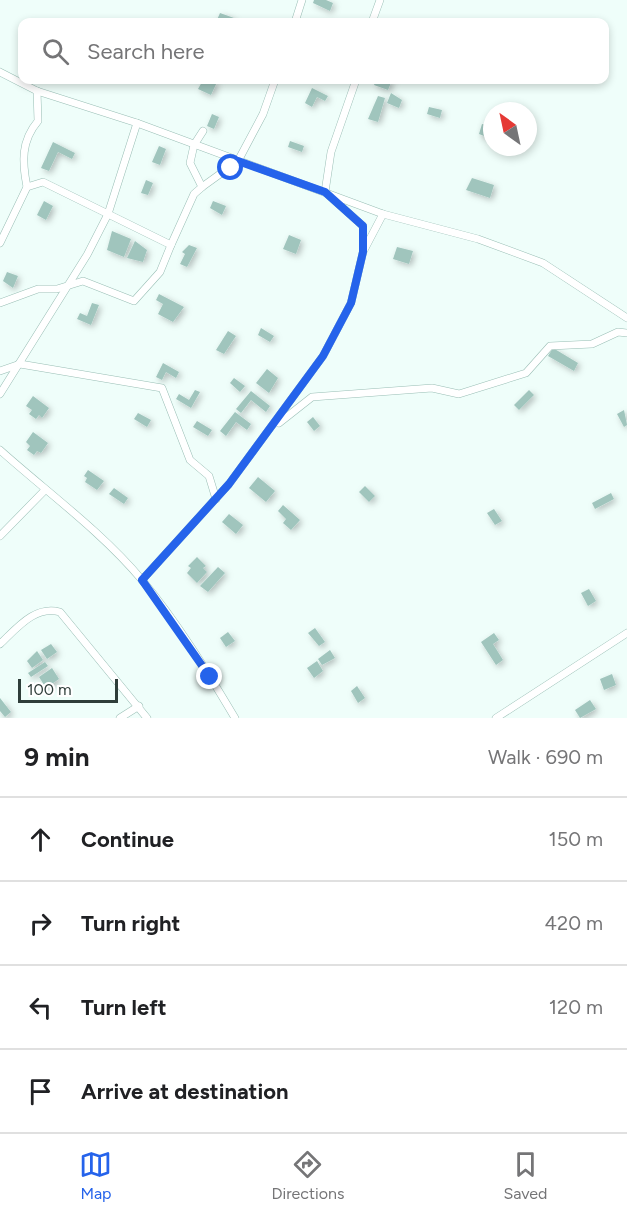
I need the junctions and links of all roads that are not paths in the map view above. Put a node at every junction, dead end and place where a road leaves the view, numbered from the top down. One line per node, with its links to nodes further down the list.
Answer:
1 (302, 0): 3 (street)
2 (380, 0): 4 (street)
3 (296, 18)
4 (373, 18)
5 (0, 72): 6 (street)
6 (18, 81)
7 (25, 84): 10 (street)
8 (274, 84): 14 (street)
9 (355, 84): 17 (street)
10 (37, 90): 11 (street); 15 (street)
11 (137, 123): 13 (street); 18 (street)
12 (203, 131): 13 (street)
13 (194, 145): 14 (street); 16 (street)
14 (238, 161): 16 (street); 17 (street)
15 (27, 187): 18 (street); 20 (street)
16 (202, 187): 21 (street)
17 (325, 192): 19 (street); 22 (street)
18 (108, 214): 21 (street); 23 (street)
19 (384, 214): 22 (street); 25 (street)
20 (0, 243)
21 (171, 245): 23 (street)
22 (363, 252): 30 (street)
23 (71, 284): 24 (street); 27 (street)
24 (0, 303)
25 (626, 316)
26 (627, 333): 30 (street)
27 (20, 364): 28 (street); 29 (street); 33 (street)
28 (0, 371)
29 (0, 394)
30 (270, 430): 33 (street)
31 (0, 450): 32 (street)
32 (45, 490): 34 (street); 35 (street)
33 (216, 498): 35 (street)
34 (0, 536)
35 (142, 580): 41 (street)
36 (627, 633): 42 (street)
37 (0, 644): 38 (street)
38 (140, 706): 39 (street); 40 (street)
39 (120, 718)
40 (147, 718)
41 (235, 718)
42 (496, 718)

